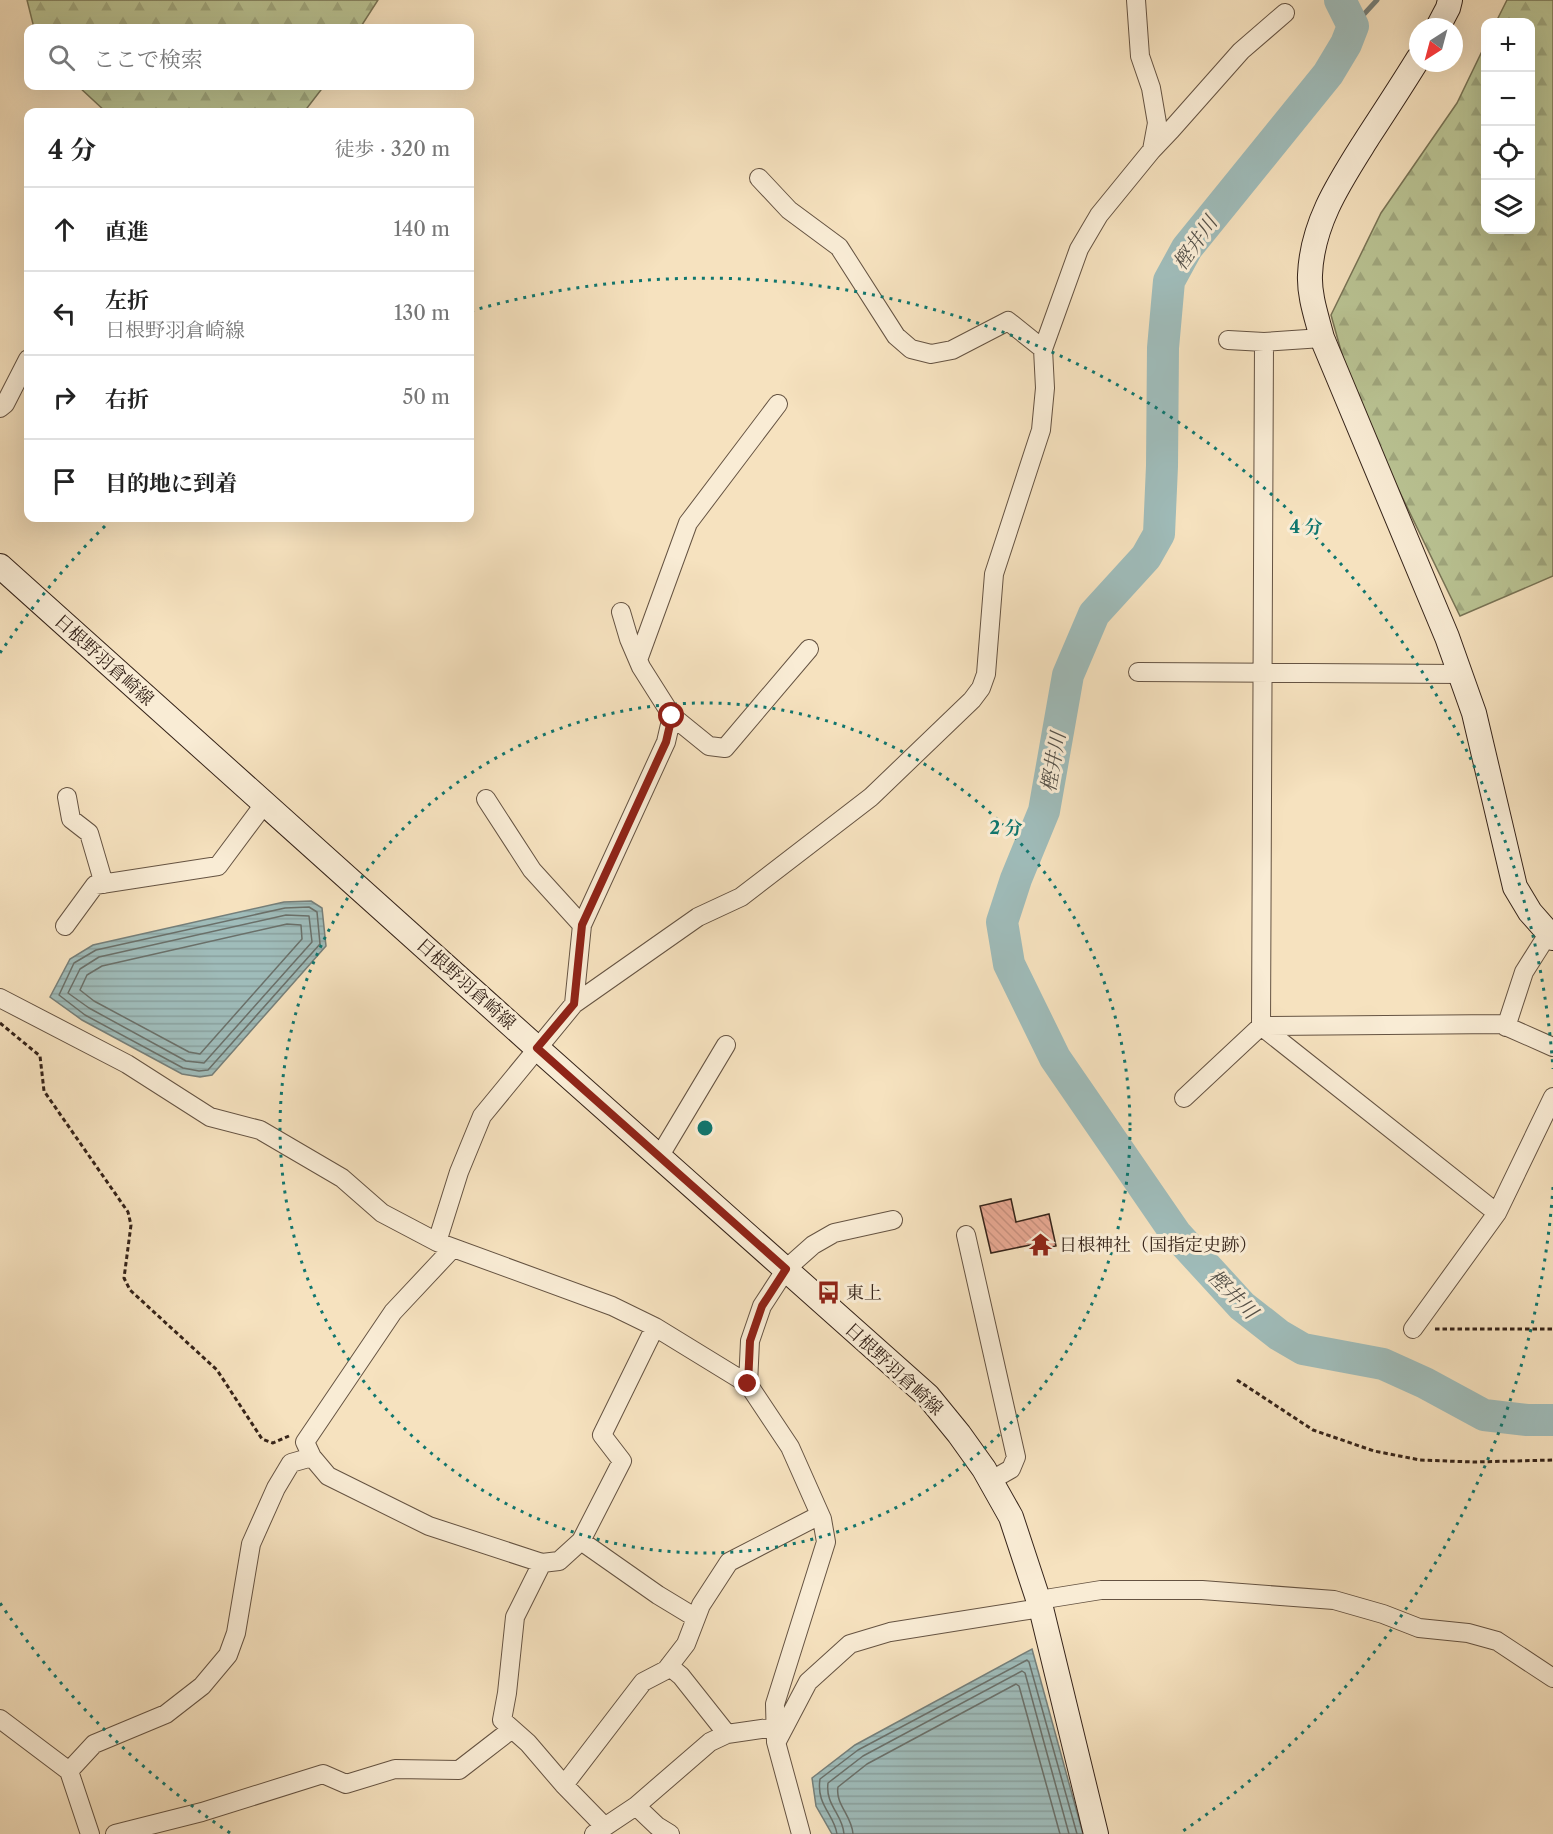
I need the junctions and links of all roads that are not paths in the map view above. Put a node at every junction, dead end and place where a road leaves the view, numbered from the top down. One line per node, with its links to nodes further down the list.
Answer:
1 (1136, 0): 6 (street)
2 (1450, 0): 4 (main road)
3 (1285, 13): 6 (street)
4 (1443, 18)
5 (1410, 72): 8 (main road)
6 (1152, 150): 11 (street)
7 (759, 178): 11 (street)
8 (1322, 338): 10 (street); 21 (main road)
9 (1228, 340): 10 (street)
10 (1264, 342): 20 (street)
11 (1043, 349): 31 (street)
12 (24, 367): 14 (street)
13 (778, 404): 18 (street)
14 (0, 408)
15 (0, 566): 25 (main road, 日根野羽倉崎線)
16 (621, 612): 18 (street)
17 (809, 650): 22 (street)
18 (638, 660): 22 (street)
19 (1138, 672): 20 (street)
20 (1263, 672): 21 (street); 32 (street)
21 (1460, 674): 29 (main road)
22 (672, 716): 27 (street)
23 (67, 797): 26 (street)
24 (486, 799): 27 (street)
25 (265, 803): 26 (street); 36 (main road, 日根野羽倉崎線)
26 (104, 884): 28 (street)
27 (582, 925): 31 (street)
28 (65, 926)
29 (1550, 936): 33 (street)
30 (0, 998): 43 (street)
31 (574, 1004): 36 (street)
32 (1261, 1026): 33 (street); 38 (street); 40 (street)
33 (1506, 1027): 35 (street)
34 (726, 1045): 39 (street)
35 (1553, 1047)
36 (537, 1048): 39 (main road, 日根野羽倉崎線); 43 (street)
37 (1553, 1097): 40 (street)
38 (1184, 1098)
39 (659, 1157): 44 (main road, 日根野羽倉崎線)
40 (1497, 1213): 46 (street)
41 (893, 1220): 44 (street)
42 (966, 1235): 49 (street)
43 (445, 1245): 45 (street); 48 (street)
44 (786, 1269): 47 (street); 49 (main road, 日根野羽倉崎線)
45 (655, 1327): 47 (street); 51 (street)
46 (1413, 1329)
47 (748, 1384): 50 (street)
48 (308, 1450): 52 (street); 61 (street)
49 (990, 1481): 53 (main road, 日根野羽倉崎線)
50 (820, 1515): 54 (street); 60 (street)
51 (581, 1541): 52 (street); 54 (street)
52 (542, 1563): 58 (street)
53 (1040, 1604): 56 (street); 60 (street); 69 (main road, 日根野羽倉崎線)
54 (696, 1618): 55 (street)
55 (669, 1666): 59 (street); 62 (street)
56 (1553, 1678)
57 (0, 1719): 61 (street)
58 (512, 1729): 62 (street); 66 (street)
59 (727, 1734): 60 (street); 63 (street)
60 (776, 1735): 68 (street)
61 (69, 1771): 65 (street)
62 (564, 1785): 64 (street)
63 (636, 1806): 64 (street); 67 (street)
64 (599, 1830)
65 (90, 1834)
66 (115, 1834)
67 (670, 1834)
68 (801, 1834)
69 (1096, 1834)

